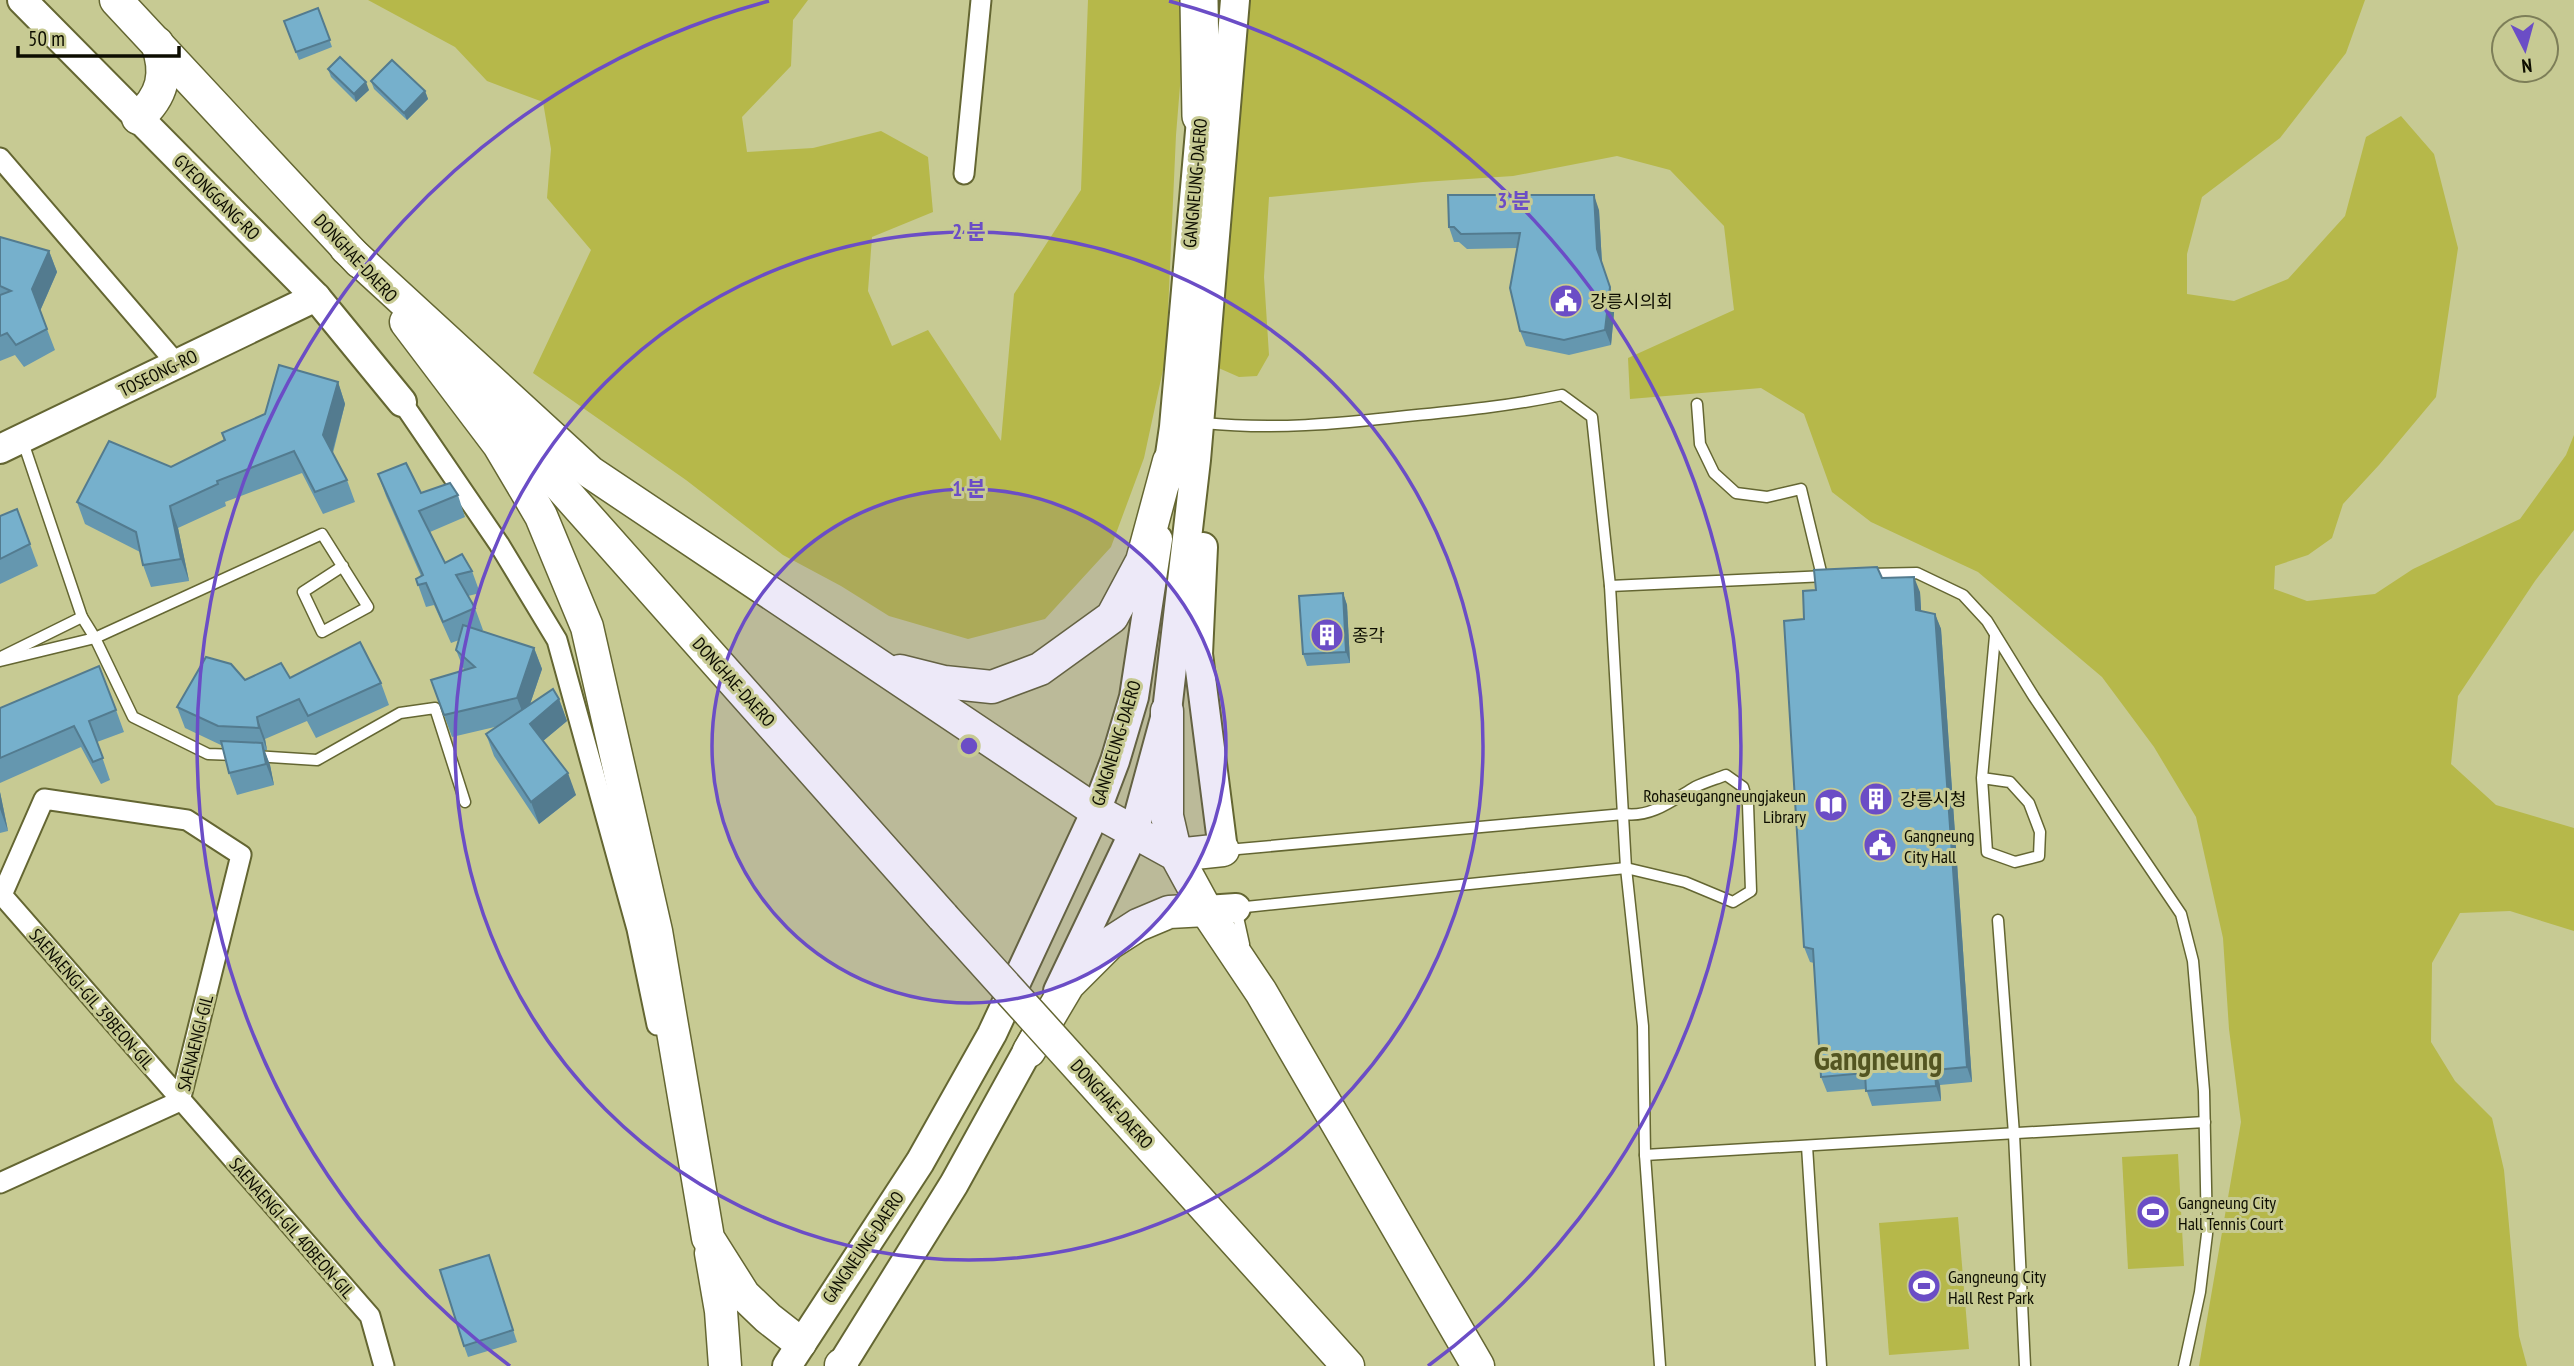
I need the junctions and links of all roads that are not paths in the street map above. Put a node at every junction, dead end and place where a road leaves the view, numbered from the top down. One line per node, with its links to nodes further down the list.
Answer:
1 (22, 0): 9 (street, GYEONGGANG-RO)
2 (116, 0): 7 (main road, DONGHAE-DAERO)
3 (981, 0): 11 (street)
4 (1199, 0): 8 (highway)
5 (1210, 0): 8 (street, GANGNEUNG-DAERO)
6 (1235, 0): 18 (street, GANGNEUNG-DAERO)
7 (158, 43): 9 (main road); 12 (main road, DONGHAE-DAERO)
8 (1201, 116): 20 (street, GANGNEUNG-DAERO)
9 (138, 118): 14 (street, GYEONGGANG-RO)
10 (0, 158): 15 (street)
11 (964, 174)
12 (346, 248): 13 (main road, DONGHAE-DAERO); 30 (main road)
13 (371, 273): 51 (main road); 56 (main road, DONGHAE-DAERO, bridge)
14 (316, 297): 15 (street, TOSEONG-RO); 16 (street, GYEONGGANG-RO)
15 (177, 364): 19 (street, TOSEONG-RO)
16 (402, 402): 54 (street)
17 (1697, 404): 23 (lane)
18 (1199, 423): 20 (street, GANGNEUNG-DAERO); 25 (lane)
19 (11, 444): 26 (lane)
20 (1183, 460): 30 (main road); 31 (street, GANGNEUNG-DAERO); 34 (street, GANGNEUNG-DAERO); 38 (street)
21 (343, 566): 21 (lane); 28 (lane)
22 (1863, 575): 27 (lane)
23 (1822, 576): 24 (lane); 25 (lane)
24 (1836, 576)
25 (1609, 586): 35 (lane)
26 (82, 617): 28 (lane); 29 (lane)
27 (1995, 636): 32 (lane); 46 (lane)
28 (95, 638): 29 (lane); 33 (lane)
29 (0, 659)
30 (873, 664): 34 (main road)
31 (1167, 711): 37 (street, GANGNEUNG-DAERO); 39 (main road)
32 (1982, 778): 32 (lane)
33 (465, 802)
34 (1096, 811): 37 (main road); 52 (street, GANGNEUNG-DAERO)
35 (1624, 814): 38 (lane); 40 (lane); 40 (lane)
36 (187, 820): 41 (street, SAENAENGI-GIL 39BEON-GIL); 45 (street, SAENAENGI-GIL)
37 (1134, 832): 39 (main road); 44 (street, GANGNEUNG-DAERO)
38 (1223, 850): 39 (main road)
39 (1177, 855): 42 (main road)
40 (1626, 868): 42 (lane); 49 (lane)
41 (1, 896): 45 (street, SAENAENGI-GIL 39BEON-GIL)
42 (1221, 909): 44 (main road); 57 (main road)
43 (1998, 920): 47 (lane)
44 (1029, 1051): 55 (street, GANGNEUNG-DAERO)
45 (180, 1101): 50 (street, SAENAENGI-GIL); 53 (street, SAENAENGI-GIL 40BEON-GIL)
46 (2205, 1122): 47 (lane); 61 (lane)
47 (2014, 1133): 48 (lane); 60 (lane)
48 (1807, 1146): 49 (lane); 59 (lane)
49 (1645, 1155): 58 (lane)
50 (0, 1182)
51 (708, 1238): 52 (main road); 54 (main road)
52 (794, 1354): 55 (street)
53 (384, 1366)
54 (724, 1366)
55 (841, 1366)
56 (1348, 1366)
57 (1478, 1366)
58 (1660, 1366)
59 (1821, 1366)
60 (2025, 1366)
61 (2184, 1366)

